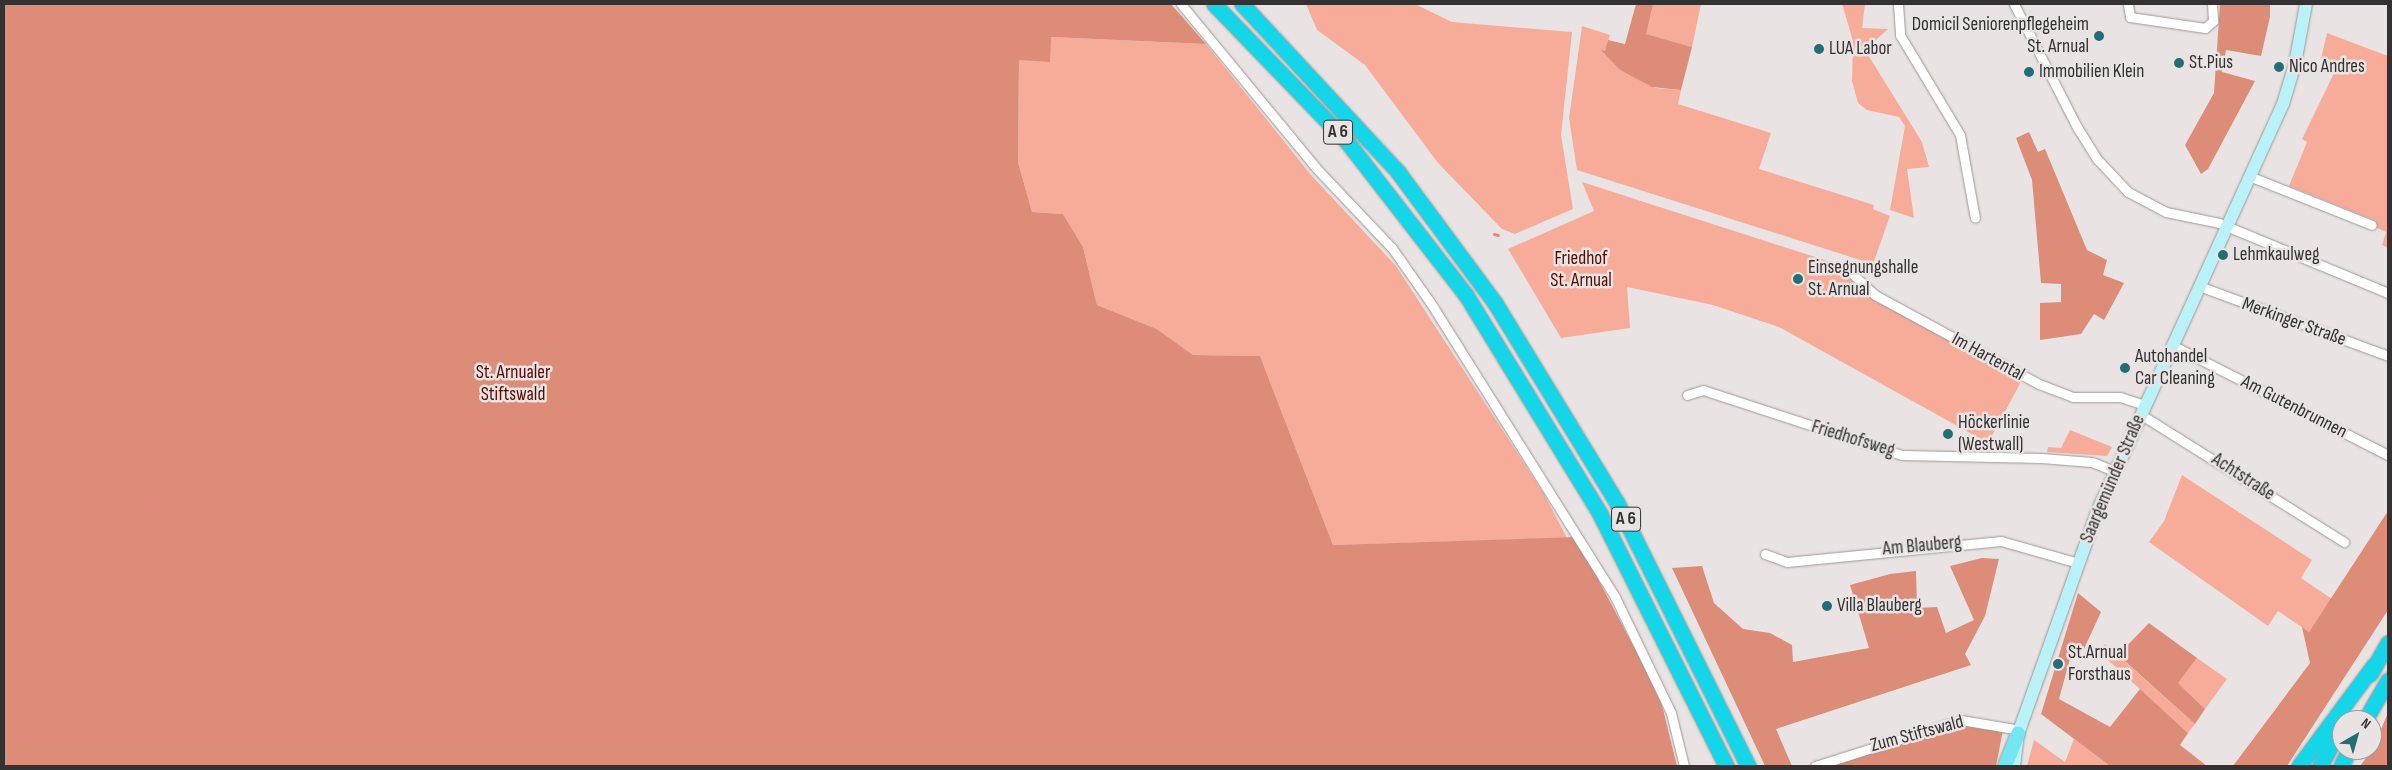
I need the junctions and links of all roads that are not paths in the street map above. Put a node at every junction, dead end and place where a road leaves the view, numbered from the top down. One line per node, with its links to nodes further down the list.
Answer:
1 (1181, 4): 32 (street)
2 (1214, 4): 33 (highway, A 6)
3 (1242, 4): 34 (highway, A 6)
4 (1898, 4): 10 (street)
5 (2014, 4): 12 (street)
6 (2128, 4): 7 (street)
7 (2212, 4)
8 (2306, 4): 9 (street, Saargemünder Straße)
9 (2249, 176): 11 (street); 12 (street, Saargemünder Straße)
10 (1975, 218)
11 (2372, 225)
12 (2227, 226): 14 (street, Saargemünder Straße); 15 (street)
13 (1847, 269): 19 (street, Im Hartental)
14 (2199, 286): 16 (street, Saargemünder Straße); 17 (street, Merkinger Straße)
15 (2388, 293)
16 (2172, 345): 19 (street, Saargemünder Straße); 20 (street, Am Gutenbrunnen)
17 (2388, 356)
18 (1687, 395): 21 (street, Friedhofsweg)
19 (2142, 409): 21 (street, Saargemünder Straße); 22 (street, Achtstraße)
20 (2388, 455)
21 (2114, 471): 24 (street, Saargemünder Straße)
22 (2344, 542)
23 (1765, 554): 24 (street, Am Blauberg)
24 (2078, 563): 30 (street, Saargemünder Straße)
25 (2388, 643): 26 (highway)
26 (2374, 665): 28 (highway); 38 (highway)
27 (2388, 680): 29 (highway)
28 (2350, 710)
29 (2371, 710)
30 (2019, 732): 35 (street, Zum Stiftswald); 36 (main road); 37 (street, Saargemünder Straße)
31 (2332, 744): 39 (highway)
32 (1684, 766)
33 (1726, 766)
34 (1748, 766)
35 (1815, 766)
36 (2005, 766)
37 (2014, 766)
38 (2299, 766)
39 (2320, 766)

